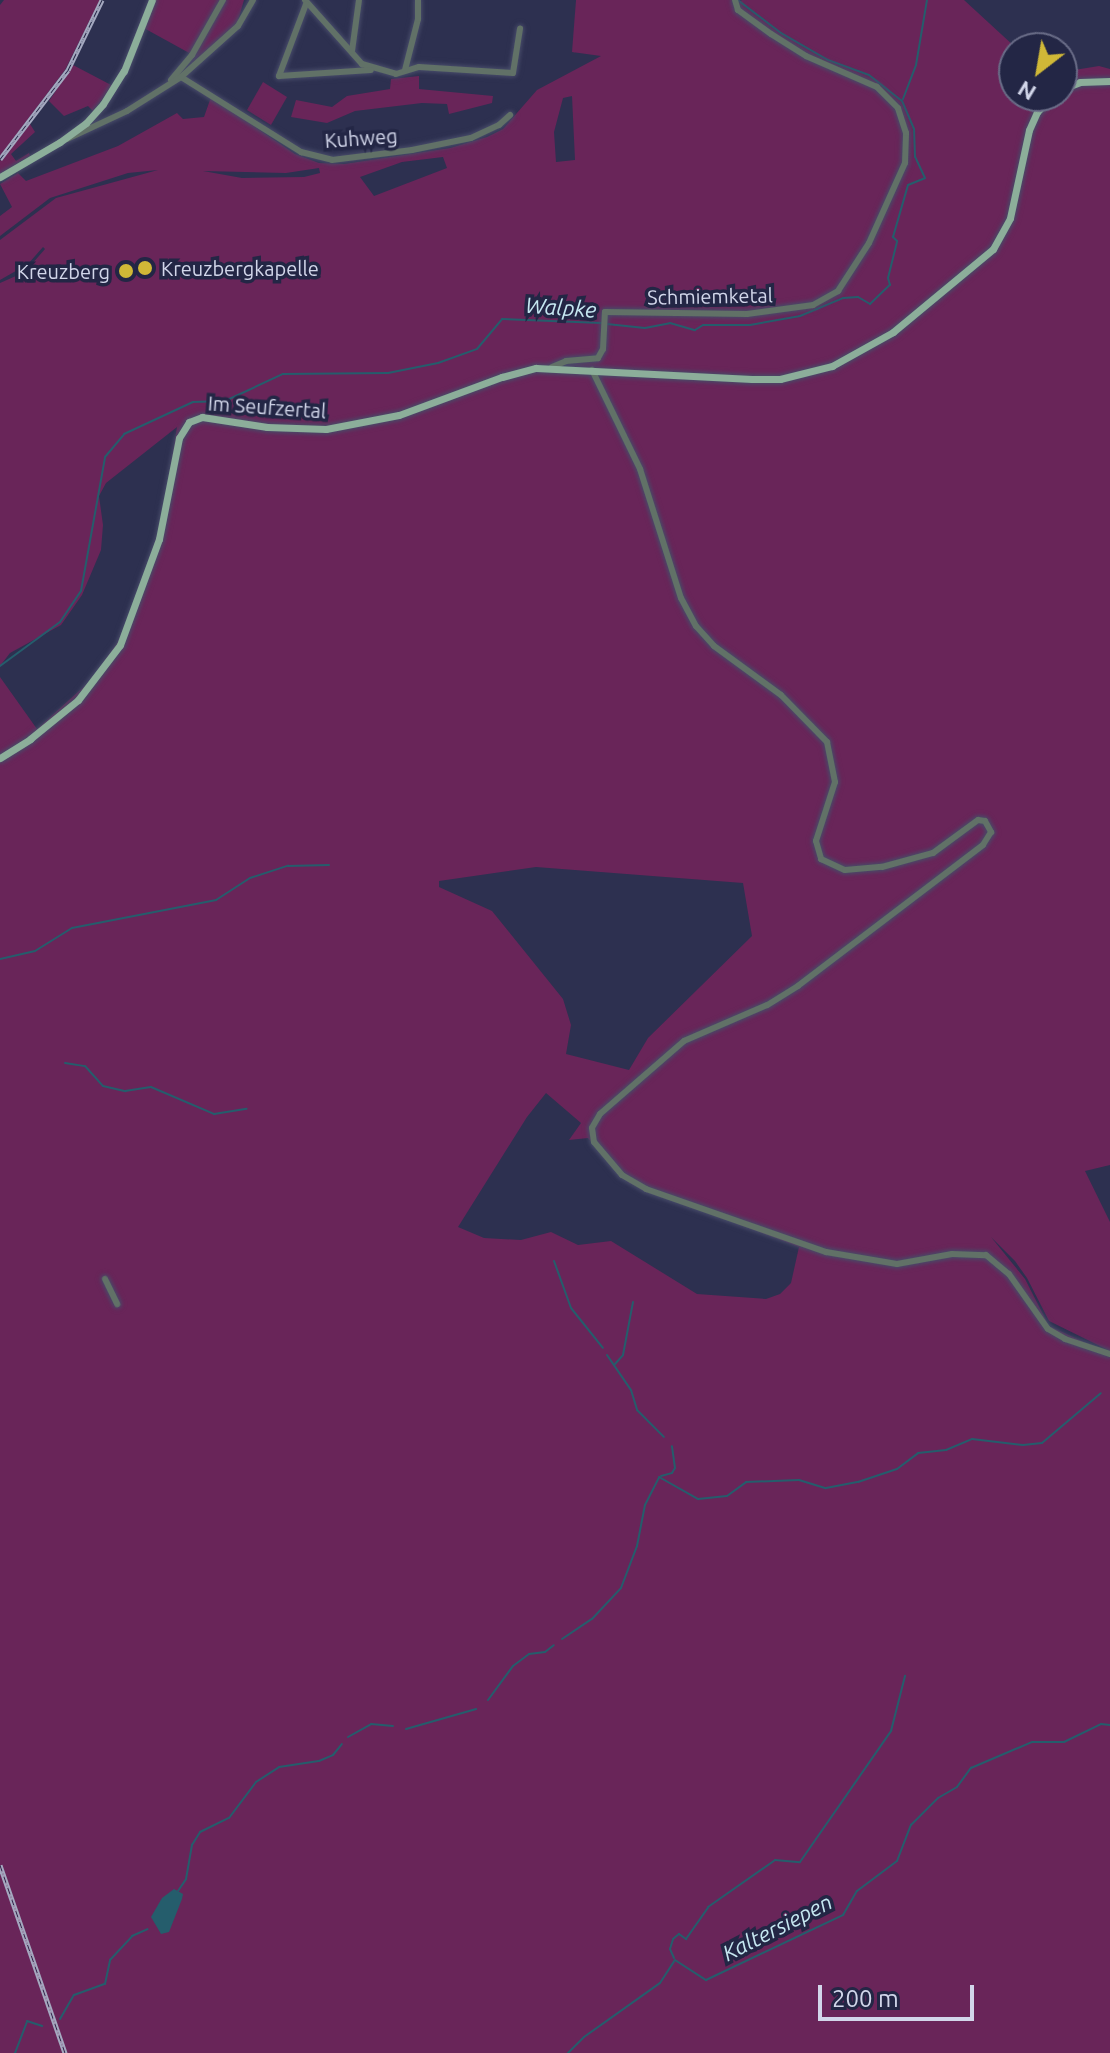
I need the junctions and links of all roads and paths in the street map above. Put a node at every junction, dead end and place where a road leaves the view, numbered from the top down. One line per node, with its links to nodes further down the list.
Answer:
1 (152, 0): 18 (main road)
2 (223, 0): 15 (street)
3 (253, 0): 12 (street)
4 (359, 0): 9 (street)
5 (418, 0): 11 (street)
6 (735, 0): 20 (street, Schmiemketal)
7 (305, 2): 9 (street); 10 (street)
8 (520, 29): 11 (street)
9 (352, 51): 10 (street)
10 (375, 70): 11 (street)
11 (405, 70)
12 (181, 77): 15 (street); 17 (street, Kuhweg)
13 (1110, 81): 14 (main road)
14 (1078, 83)
15 (163, 89): 18 (street)
16 (1037, 112): 21 (main road, Im Seufzertal)
17 (510, 115)
18 (89, 126): 19 (main road)
19 (0, 177)
20 (552, 367): 21 (main road, Im Seufzertal); 22 (main road, Im Seufzertal)
21 (592, 370): 25 (street)
22 (0, 758)
23 (105, 1279): 24 (street)
24 (117, 1304)
25 (1110, 1354)

